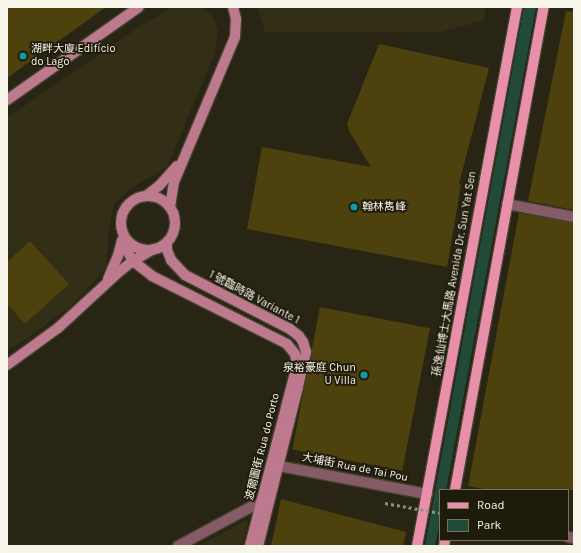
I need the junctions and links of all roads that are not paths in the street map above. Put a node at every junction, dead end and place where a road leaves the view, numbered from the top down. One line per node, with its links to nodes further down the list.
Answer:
1 (135, 7): 6 (street)
2 (139, 7): 6 (street)
3 (233, 7): 8 (street)
4 (517, 7): 25 (main road, 孫逸仙博士大馬路 Avenida Dr. Sun Yat Sen)
5 (544, 7): 10 (main road)
6 (120, 19): 7 (street)
7 (7, 100)
8 (184, 156): 9 (street); 11 (street)
9 (146, 196): 11 (street); 13 (street)
10 (507, 204): 12 (street); 24 (main road)
11 (170, 207): 15 (street)
12 (574, 217)
13 (122, 229): 14 (street); 16 (street)
14 (122, 242): 17 (street); 20 (street)
15 (167, 242): 16 (street); 22 (street, 1 號臨時路 Variante 1)
16 (154, 250): 17 (street)
17 (133, 260): 18 (street); 19 (street)
18 (120, 271): 19 (street); 20 (street)
19 (152, 276): 26 (street, 波爾圖街 Rua do Porto)
20 (106, 283): 21 (street)
21 (7, 365)
22 (298, 387): 23 (street, 波爾圖街 Rua do Porto)
23 (279, 466): 25 (street, 大埔街 Rua de Tai Pou); 29 (street, 波爾圖街 Rua do Porto)
24 (454, 489)
25 (427, 494): 30 (main road, 孫逸仙博士大馬路 Avenida Dr. Sun Yat Sen)
26 (262, 501): 27 (street); 28 (street, 波爾圖街 Rua do Porto)
27 (178, 546)
28 (250, 546)
29 (258, 546)
30 (417, 546)

